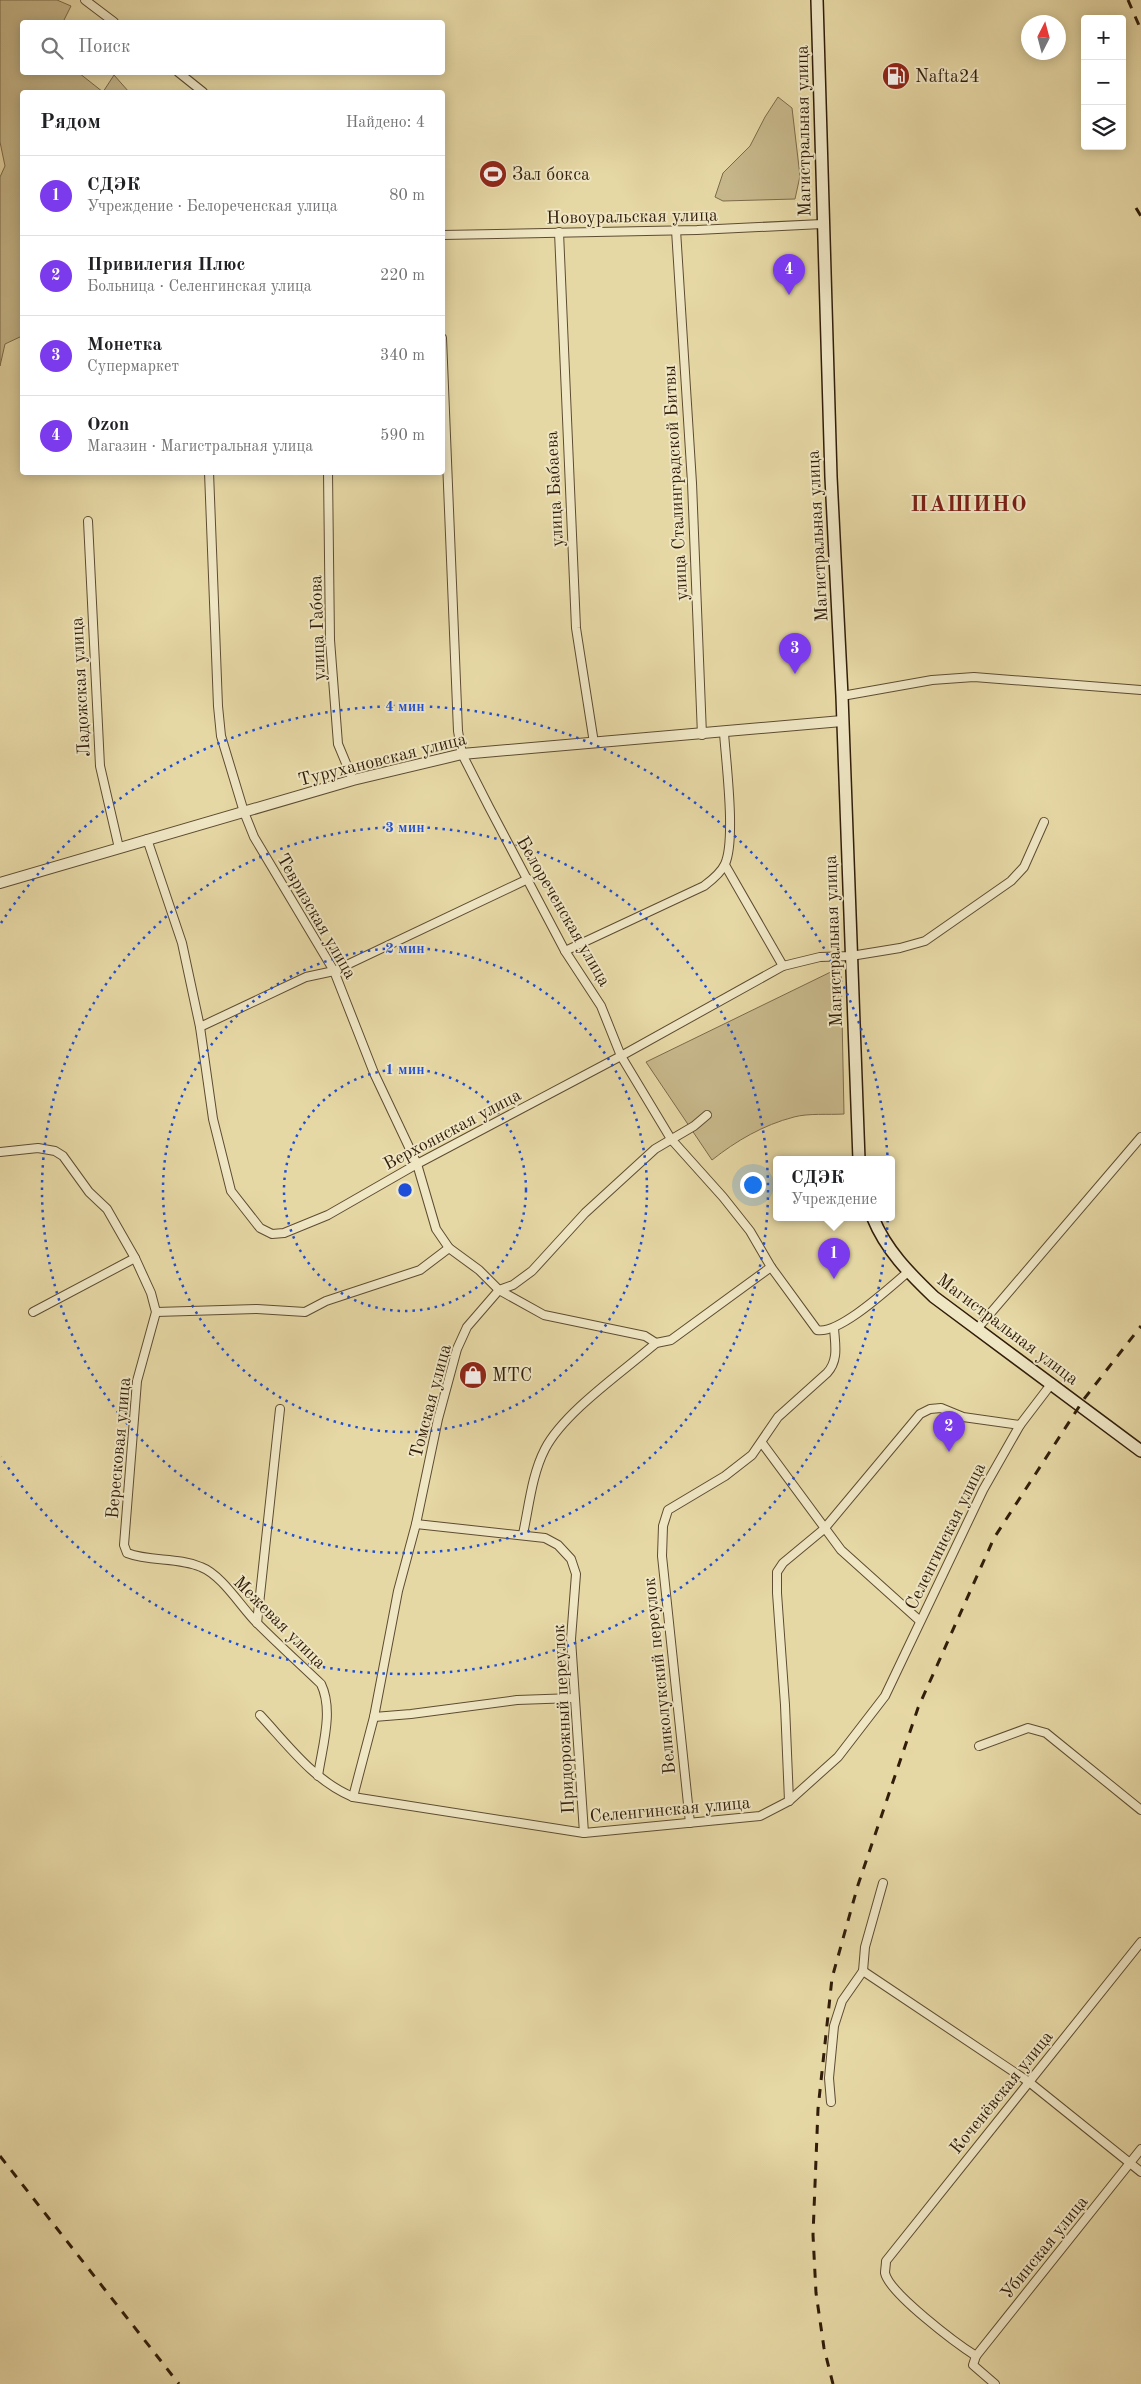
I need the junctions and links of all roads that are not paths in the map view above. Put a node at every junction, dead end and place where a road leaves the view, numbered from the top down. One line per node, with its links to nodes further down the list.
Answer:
1 (85, 0): 3 (street)
2 (817, 0): 6 (main road, Магистральная улица)
3 (111, 20)
4 (182, 75): 5 (street)
5 (200, 90)
6 (822, 224): 7 (street, Новоуральская улица); 15 (main road, Магистральная улица)
7 (676, 230): 8 (street, Новоуральская улица); 18 (street, улица Сталинградской Битвы)
8 (559, 232): 9 (street, Новоуральская улица); 19 (street, улица Бабаева)
9 (445, 235)
10 (445, 412): 20 (street, Белореченская улица)
11 (209, 475): 22 (street, Тевризская улица)
12 (328, 475): 21 (street, улица Габова)
13 (88, 521): 25 (street, Ладожская улица)
14 (1141, 690): 15 (street)
15 (842, 696): 16 (main road, Магистральная улица)
16 (842, 721): 17 (street, Турухановская улица); 30 (main road, Магистральная улица)
17 (724, 733): 18 (street, Турухановская улица); 26 (street)
18 (702, 735): 19 (street, Турухановская улица)
19 (594, 744): 20 (street, Турухановская улица)
20 (462, 754): 21 (street, Турухановская улица); 27 (street, Белореченская улица)
21 (353, 780): 22 (street, Турухановская улица)
22 (244, 812): 24 (street, Турухановская улица); 32 (street, Тевризская улица)
23 (1044, 822): 30 (street)
24 (147, 840): 25 (street, Турухановская улица); 33 (street, Верхоянская улица)
25 (120, 848): 28 (street, Турухановская улица)
26 (725, 865): 29 (street); 31 (street)
27 (528, 879): 29 (street, Белореченская улица); 32 (street)
28 (0, 883)
29 (565, 951): 34 (street, Белореченская улица)
30 (851, 956): 31 (street, Верхоянская улица); 39 (main road, Магистральная улица)
31 (783, 966): 34 (street, Верхоянская улица)
32 (334, 971): 33 (street); 40 (street, Тевризская улица)
33 (200, 1027): 40 (street, Верхоянская улица)
34 (622, 1056): 37 (street, Белореченская улица); 40 (street, Верхоянская улица)
35 (707, 1115): 37 (street, Томская улица)
36 (1141, 1137): 50 (street)
37 (671, 1139): 44 (street, Белореченская улица); 46 (street, Томская улица)
38 (0, 1152): 43 (street)
39 (859, 1156)
40 (417, 1164): 42 (street, Тевризская улица)
41 (875, 1221): 45 (main road, Магистральная улица)
42 (449, 1248): 46 (street, Тевризская улица); 48 (street)
43 (135, 1258): 47 (street); 48 (street)
44 (771, 1267): 49 (street, Белореченская улица); 51 (street)
45 (908, 1272): 49 (street); 50 (main road, Магистральная улица)
46 (499, 1290): 51 (street, Тевризская улица); 57 (street, Томская улица)
47 (33, 1312)
48 (156, 1312): 60 (street, Вересковая улица)
49 (834, 1328): 55 (street)
50 (977, 1329): 52 (main road, Магистральная улица)
51 (656, 1343): 59 (street)
52 (1052, 1383): 54 (street, Селенгинская улица); 56 (main road, Магистральная улица)
53 (280, 1409): 62 (street)
54 (1020, 1425): 58 (street); 61 (street, Селенгинская улица)
55 (762, 1443): 58 (street); 71 (street, Великолукский переулок)
56 (1141, 1450)
57 (416, 1524): 59 (street); 65 (street, Томская улица)
58 (824, 1529): 61 (street); 69 (street)
59 (523, 1534): 63 (street, Придорожный переулок)
60 (216, 1577): 62 (street, Межевая улица)
61 (920, 1621): 69 (street, Селенгинская улица)
62 (257, 1623): 67 (street, Межевая улица)
63 (574, 1698): 65 (street); 72 (street, Придорожный переулок)
64 (260, 1715): 67 (street, Селенгинская улица)
65 (374, 1717): 68 (street, Томская улица)
66 (980, 1746): 70 (street)
67 (318, 1776): 68 (street, Селенгинская улица)
68 (353, 1798): 72 (street, Селенгинская улица)
69 (789, 1801): 71 (street, Селенгинская улица)
70 (1141, 1810)
71 (690, 1823): 72 (street, Селенгинская улица)
72 (584, 1833)
73 (883, 1883): 75 (street)
74 (1141, 1942): 76 (street, Коченёвская улица)
75 (863, 1971): 76 (street); 77 (street)
76 (1029, 2082): 79 (street); 81 (street, Коченёвская улица)
77 (831, 2102)
78 (1141, 2149): 79 (street, Убинская улица)
79 (1130, 2164): 80 (street); 81 (street, Убинская улица)
80 (1141, 2172)
81 (976, 2356): 82 (street, Убинская улица)
82 (995, 2384)

